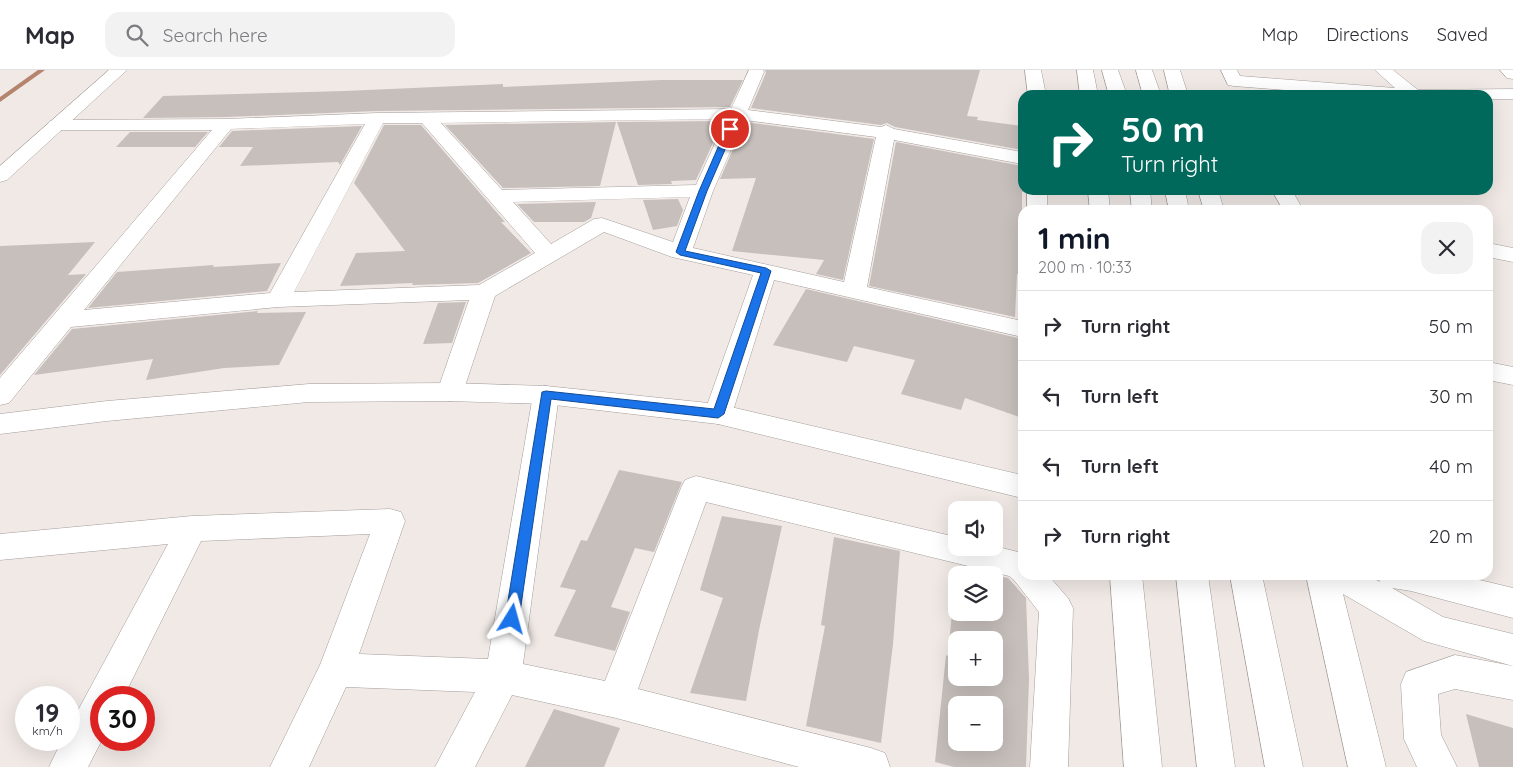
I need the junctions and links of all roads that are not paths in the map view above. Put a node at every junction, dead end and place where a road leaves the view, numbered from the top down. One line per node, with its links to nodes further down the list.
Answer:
1 (119, 70): 25 (street)
2 (1033, 70): 12 (street)
3 (1084, 70): 13 (street)
4 (1110, 70): 14 (street)
5 (1144, 70): 15 (street)
6 (1172, 70): 16 (street)
7 (1383, 70): 18 (street)
8 (1508, 70): 10 (street)
9 (756, 72): 21 (street)
10 (1513, 74)
11 (1234, 82): 17 (street)
12 (1036, 90)
13 (1088, 90)
14 (1116, 90)
15 (1150, 90)
16 (1178, 90)
17 (1345, 90)
18 (1408, 90)
19 (1493, 94): 20 (street)
20 (1513, 94)
21 (737, 114): 23 (street); 26 (street); 29 (street)
22 (377, 118): 23 (street); 24 (street); 38 (street)
23 (428, 118): 30 (street)
24 (226, 124): 25 (street); 39 (street)
25 (56, 125): 28 (street)
26 (886, 131): 27 (street); 37 (street)
27 (1018, 157)
28 (0, 176)
29 (703, 191): 30 (street); 32 (street)
30 (497, 196): 33 (street)
31 (1493, 251): 34 (street)
32 (680, 252): 33 (street); 35 (street)
33 (549, 255): 36 (street)
34 (1513, 255)
35 (766, 271): 37 (street); 46 (street)
36 (484, 292): 38 (street); 43 (street)
37 (854, 292): 40 (street)
38 (278, 300): 39 (street)
39 (65, 320): 45 (street)
40 (1018, 328)
41 (1493, 372): 42 (street)
42 (1513, 376)
43 (450, 392): 44 (street); 47 (street)
44 (546, 395): 46 (street); 62 (street)
45 (0, 396)
46 (718, 414): 48 (street)
47 (0, 424)
48 (1018, 486)
49 (192, 529): 50 (street); 61 (street); 64 (street)
50 (0, 547)
51 (1018, 565): 65 (street)
52 (1032, 580): 71 (street)
53 (1126, 580): 72 (street)
54 (1193, 580): 73 (street)
55 (1247, 580): 74 (street)
56 (1323, 580): 75 (street)
57 (1347, 580): 60 (street)
58 (1423, 580): 59 (street)
59 (1513, 603)
60 (1513, 650)
61 (336, 670): 62 (street); 68 (street)
62 (503, 676): 65 (street); 69 (street)
63 (1513, 683): 76 (street)
64 (110, 686)
65 (616, 701): 70 (street)
66 (90, 724): 67 (street)
67 (68, 767)
68 (289, 767)
69 (454, 767)
70 (871, 767)
71 (1049, 767)
72 (1143, 767)
73 (1216, 767)
74 (1284, 767)
75 (1367, 767)
76 (1438, 767)

